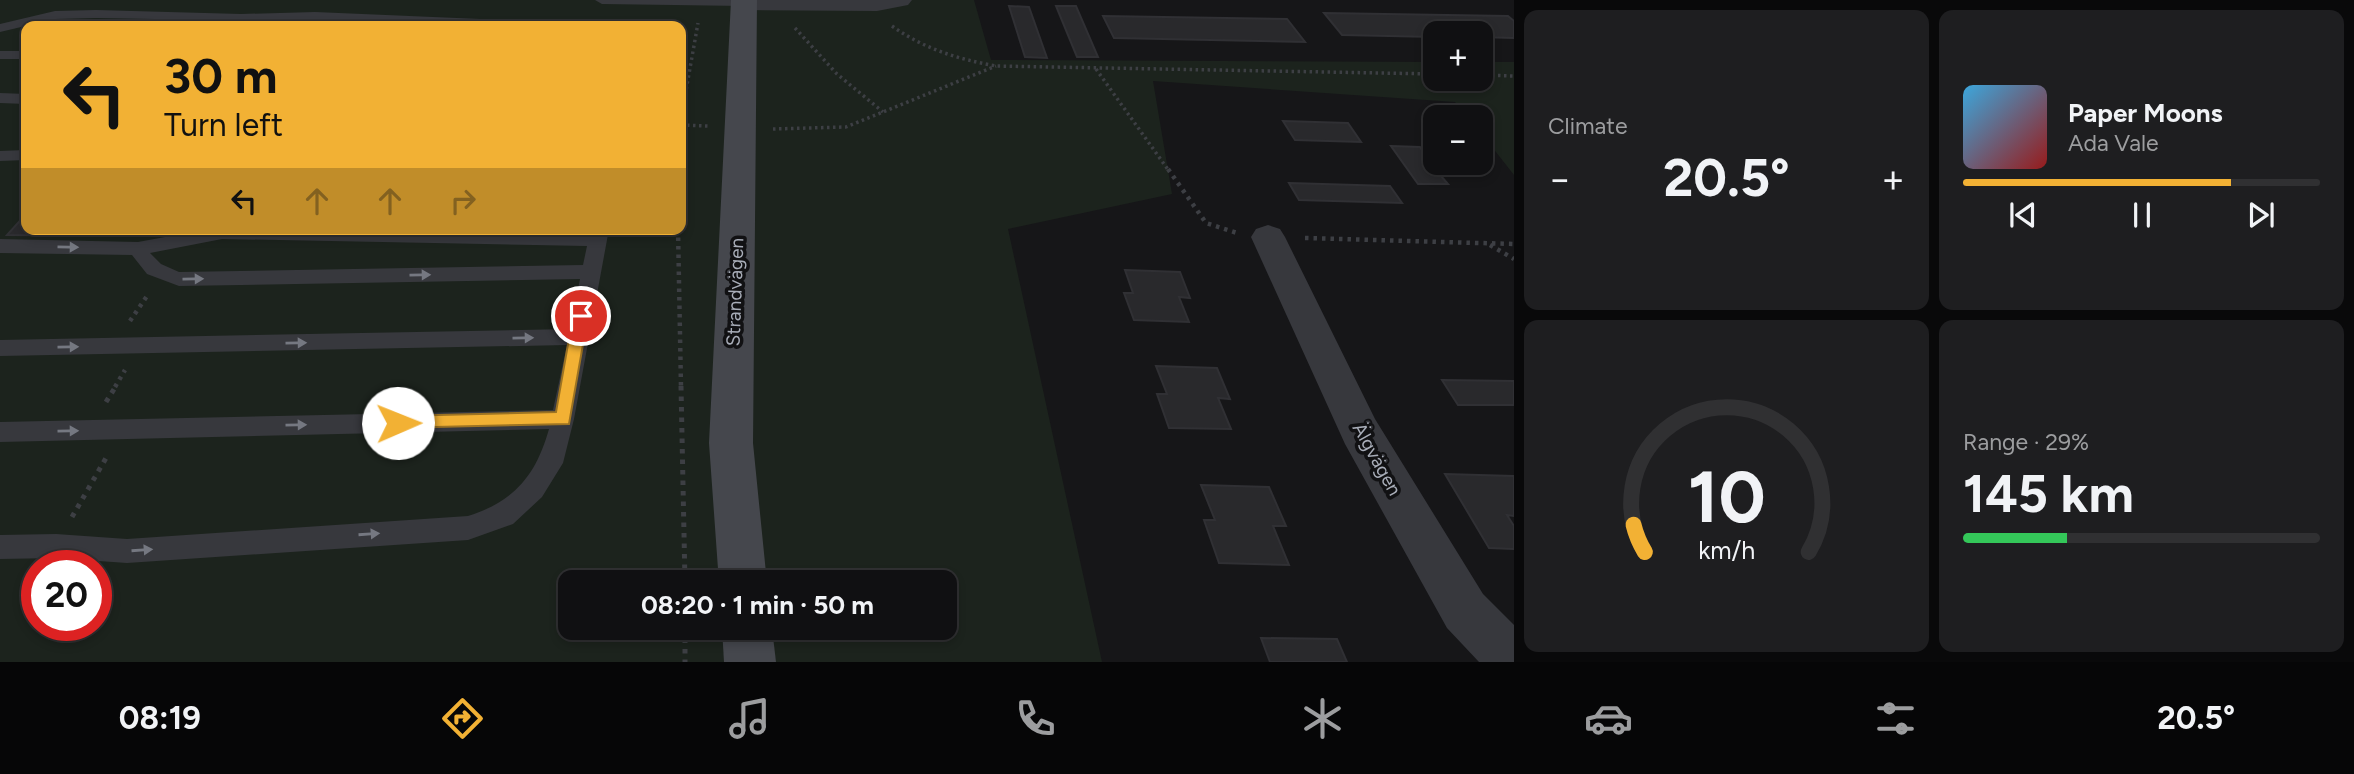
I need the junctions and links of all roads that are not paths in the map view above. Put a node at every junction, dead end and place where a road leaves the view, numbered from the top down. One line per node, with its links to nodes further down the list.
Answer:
1 (325, 0): 6 (lane)
2 (602, 0): 3 (lane)
3 (663, 1): 4 (lane)
4 (756, 2): 5 (street); 28 (street, Strandvägen)
5 (888, 2)
6 (315, 16): 7 (lane); 8 (lane)
7 (30, 21)
8 (432, 21)
9 (21, 23): 10 (lane)
10 (0, 28)
11 (0, 55): 12 (lane)
12 (21, 55)
13 (0, 98): 14 (lane)
14 (21, 99)
15 (21, 155): 16 (lane)
16 (0, 156)
17 (212, 235): 21 (lane)
18 (599, 235): 22 (lane)
19 (1268, 237): 31 (street, Älgvägen)
20 (0, 246): 21 (lane, one-way to 21)
21 (138, 249): 22 (lane, one-way to 22)
22 (589, 272): 23 (lane)
23 (576, 337): 24 (lane, one-way to 23); 25 (lane)
24 (0, 348)
25 (563, 419): 26 (lane, one-way to 25); 27 (lane, one-way to 25)
26 (0, 432)
27 (0, 547)
28 (742, 570)
29 (748, 640): 30 (street)
30 (750, 662)
31 (1514, 662)

